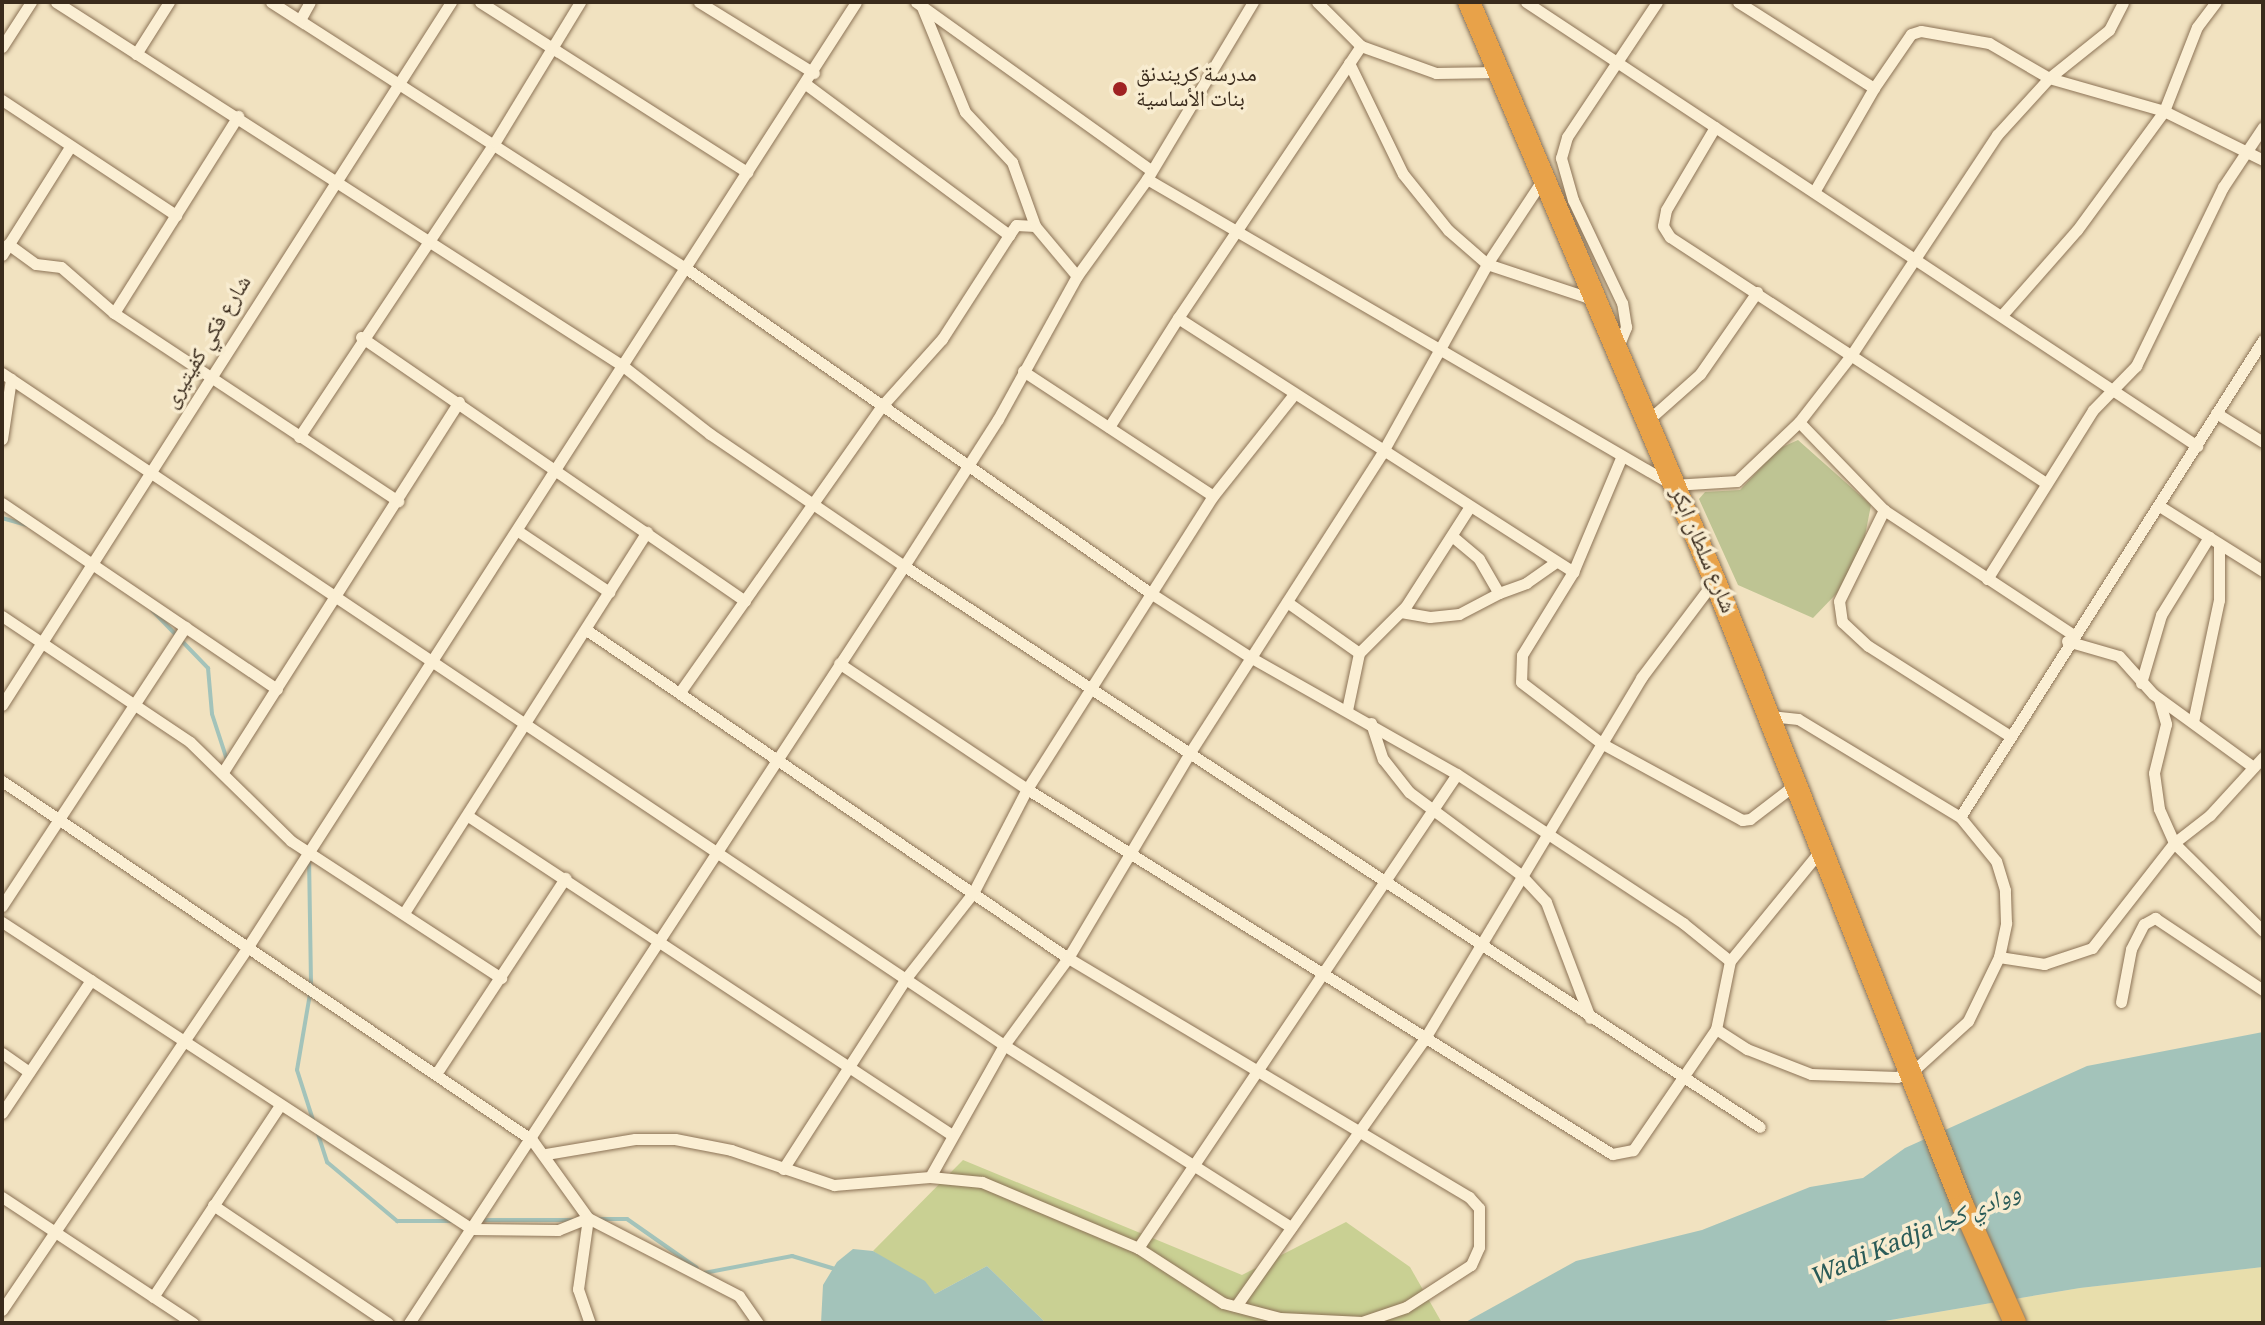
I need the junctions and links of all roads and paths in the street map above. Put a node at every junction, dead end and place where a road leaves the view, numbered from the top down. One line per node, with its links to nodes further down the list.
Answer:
1 (31, 2): 22 (street)
2 (56, 2): 24 (street)
3 (169, 2): 24 (street)
4 (271, 2): 20 (street)
5 (310, 2): 20 (street)
6 (451, 2): 30 (street, شارع فكي كفيتيرى)
7 (480, 2): 23 (street)
8 (580, 2): 23 (street)
9 (699, 2): 28 (street)
10 (856, 2): 28 (street)
11 (1253, 2): 43 (street)
12 (1317, 2): 21 (street)
13 (1469, 2): 27 (highway, شارع سلطان ابكر)
14 (1526, 2): 25 (street)
15 (1657, 2): 25 (street)
16 (1738, 2): 32 (street)
17 (2123, 2): 29 (street)
18 (2216, 2): 34 (street)
19 (919, 4): 43 (street); 48 (street)
20 (301, 18): 30 (street)
21 (1361, 46): 26 (street); 27 (street)
22 (2, 47)
23 (552, 47): 38 (street); 42 (street)
24 (136, 54): 35 (street)
25 (1617, 61): 36 (street); 66 (street)
26 (1349, 63): 49 (street); 54 (street)
27 (1499, 72): 44 (highway, شارع سلطان ابكر)
28 (814, 73): 31 (street)
29 (2049, 78): 32 (street); 34 (street); 53 (street)
30 (401, 81): 38 (street); 45 (street, شارع فكي كفيتيرى)
31 (807, 85): 42 (street); 50 (street)
32 (1874, 88): 46 (street)
33 (2, 100): 39 (street)
34 (2164, 111): 40 (street); 60 (street)
35 (238, 116): 45 (street); 47 (street)
36 (1715, 127): 46 (street); 57 (street)
37 (2263, 127): 40 (street)
38 (495, 142): 51 (street); 55 (street)
39 (70, 147): 47 (street); 52 (street)
40 (2246, 151): 41 (street); 71 (street)
41 (2263, 160)
42 (747, 172): 55 (street)
43 (1149, 174): 49 (street); 56 (street)
44 (1543, 179): 54 (street); 58 (highway, شارع سلطان ابكر)
45 (334, 181): 51 (street); 70 (street, شارع فكي كفيتيرى)
46 (1814, 192): 53 (street)
47 (176, 215): 59 (street)
48 (1035, 226): 50 (street); 56 (street)
49 (1238, 233): 61 (street); 64 (street)
50 (1009, 235): 74 (street)
51 (428, 241): 62 (street); 67 (street)
52 (5, 250): 59 (street)
53 (1912, 260): 60 (street); 65 (street)
54 (1487, 264): 58 (street); 64 (street)
55 (684, 267): 67 (street); 74 (street)
56 (1077, 276): 68 (street)
57 (1757, 292): 65 (street); 76 (street)
58 (1592, 299): 66 (highway, شارع سلطان ابكر)
59 (114, 313): 70 (street)
60 (2002, 315): 71 (street)
61 (1178, 318): 72 (street); 78 (street)
62 (361, 337): 73 (street); 79 (street)
63 (2263, 340): 75 (street)
64 (1441, 354): 83 (street); 84 (street)
65 (1852, 354): 77 (street); 88 (street)
66 (1616, 355): 76 (highway, شارع سلطان ابكر)
67 (623, 366): 86 (street); 93 (street)
68 (1023, 371): 78 (street); 85 (street)
69 (6, 376): 80 (street); 87 (street)
70 (212, 378): 79 (street); 87 (street, شارع فكي كفيتيرى)
71 (2111, 390): 82 (street); 88 (street)
72 (1294, 394): 83 (street); 90 (street)
73 (459, 402): 86 (street); 91 (street)
74 (880, 408): 85 (street); 93 (street)
75 (2216, 413): 81 (street); 82 (street)
76 (1645, 422): 89 (highway, شارع سلطان ابكر)
77 (1799, 422): 89 (street); 96 (street)
78 (1109, 427): 90 (street)
79 (299, 437): 91 (street)
80 (2, 439)
81 (2263, 442)
82 (2197, 446): 94 (street)
83 (1382, 453): 95 (street); 113 (street)
84 (1621, 458): 89 (street); 105 (street)
85 (966, 467): 103 (street); 109 (street)
86 (559, 469): 97 (street); 98 (street)
87 (153, 473): 102 (street, شارع فكي كفيتيرى); 111 (street)
88 (2045, 482): 106 (street)
89 (1673, 485): 107 (highway, شارع سلطان ابكر)
90 (1213, 496): 109 (street)
91 (398, 501): 111 (street)
92 (2, 503): 102 (street)
93 (810, 503): 103 (street); 112 (street)
94 (2161, 507): 100 (street); 118 (street)
95 (1469, 508): 99 (street); 101 (street)
96 (1884, 510): 106 (street); 136 (street)
97 (518, 531): 108 (street); 122 (street)
98 (647, 532): 108 (street); 112 (street)
99 (1452, 536): 110 (street); 114 (street)
100 (2214, 540): 104 (street); 124 (street); 134 (street)
101 (1556, 562): 105 (street); 110 (street)
102 (93, 566): 116 (street); 119 (street, شارع فكي كفيتيرى)
103 (904, 566): 123 (street); 125 (street)
104 (2263, 571)
105 (1573, 572): 137 (street)
106 (1987, 579): 118 (street)
107 (1715, 581): 132 (highway, شارع سلطان ابكر); 137 (street)
108 (609, 592): 117 (street)
109 (1149, 592): 121 (street); 125 (street)
110 (1499, 593): 114 (street)
111 (337, 596): 122 (street); 126 (street)
112 (745, 601): 127 (street)
113 (1287, 602): 120 (street); 121 (street)
114 (1401, 612): 120 (street)
115 (2, 616): 119 (street)
116 (185, 627): 126 (street); 130 (street)
117 (585, 629): 127 (street); 133 (street)
118 (2070, 637): 124 (street); 136 (street)
119 (43, 644): 129 (street, شارع فكي كفيتيرى); 130 (street)
120 (1359, 653): 131 (street)
121 (1250, 657): 131 (street); 138 (street)
122 (431, 658): 133 (street); 155 (street)
123 (839, 663): 140 (street); 146 (street)
124 (2141, 683): 128 (street)
125 (1089, 687): 138 (street); 146 (street)
126 (277, 689): 142 (street)
127 (680, 692): 140 (street)
128 (2159, 699): 134 (street); 152 (street)
129 (2, 705)
130 (135, 705): 142 (street); 150 (street)
131 (1347, 710): 135 (street)
132 (1770, 716): 145 (highway, شارع سلطان ابكر); 149 (street)
133 (526, 722): 148 (street); 154 (street)
134 (2193, 722): 141 (street)
135 (1371, 723): 143 (street); 147 (street)
136 (2010, 736): 149 (street)
137 (1601, 743): 145 (street); 151 (street)
138 (1189, 754): 156 (street); 159 (street)
139 (2263, 757): 141 (street)
140 (777, 760): 154 (street); 160 (street)
141 (2253, 767): 152 (street)
142 (223, 772): 155 (street)
143 (1457, 774): 147 (street); 151 (street)
144 (2, 781): 150 (street)
145 (1797, 782): 153 (highway, شارع سلطان ابكر)
146 (1027, 789): 156 (street); 160 (street)
147 (1432, 812): 157 (street); 159 (street)
148 (468, 816): 158 (street); 162 (street)
149 (1960, 817): 168 (street)
150 (60, 819): 161 (street); 166 (street)
151 (1547, 830): 157 (street); 170 (street)
152 (2174, 843): 164 (street); 168 (street)
153 (1823, 847): 170 (street); 185 (highway, شارع سلطان ابكر)
154 (718, 848): 165 (street); 173 (street)
155 (308, 849): 162 (street); 166 (street)
156 (1132, 853): 169 (street); 171 (street)
157 (1520, 874): 167 (street); 177 (street)
158 (565, 878): 165 (street); 172 (street)
159 (1383, 884): 167 (street); 171 (street)
160 (973, 893): 169 (street); 173 (street)
161 (2, 906)
162 (404, 913): 172 (street)
163 (2, 922): 174 (street)
164 (2263, 931)
165 (660, 940): 183 (street); 194 (street)
166 (249, 945): 180 (street); 187 (street)
167 (1483, 946): 177 (street); 179 (street)
168 (1999, 957): 185 (street)
169 (1068, 958): 181 (street); 184 (street)
170 (1730, 961): 178 (street)
171 (1324, 973): 179 (street); 184 (street)
172 (501, 978): 187 (street)
173 (906, 978): 181 (street); 183 (street)
174 (91, 980): 180 (street); 186 (street)
175 (2263, 990): 176 (street)
176 (2121, 1002)
177 (1591, 1018): 188 (street)
178 (1716, 1029): 185 (street); 188 (street)
179 (1425, 1038): 188 (street); 192 (street)
180 (185, 1042): 189 (street); 204 (street)
181 (1004, 1045): 193 (street); 196 (street)
182 (2, 1053): 186 (street)
183 (849, 1067): 193 (street); 197 (street)
184 (1259, 1069): 192 (street); 196 (street)
185 (1913, 1071): 214 (highway, شارع سلطان ابكر)
186 (29, 1072): 190 (street)
187 (436, 1074): 194 (street)
188 (1680, 1079): 191 (street)
189 (280, 1105): 200 (street); 203 (street)
190 (2, 1113)
191 (1760, 1127)
192 (1362, 1133): 202 (street); 207 (street)
193 (952, 1135): 198 (street)
194 (532, 1140): 195 (street); 203 (street)
195 (546, 1154): 197 (street); 201 (street)
196 (1195, 1166): 202 (street); 205 (street)
197 (783, 1169): 198 (street)
198 (930, 1177): 205 (street)
199 (2, 1197): 204 (street)
200 (213, 1205): 206 (street); 210 (street)
201 (588, 1218): 203 (street); 212 (street); 213 (street)
202 (1291, 1227): 207 (street)
203 (472, 1229): 211 (street)
204 (55, 1232): 206 (street); 208 (street)
205 (1138, 1248): 207 (street)
206 (153, 1297): 209 (street)
207 (1236, 1306)
208 (2, 1310)
209 (193, 1323)
210 (388, 1323)
211 (409, 1323)
212 (590, 1323)
213 (758, 1323)
214 (2015, 1323)

